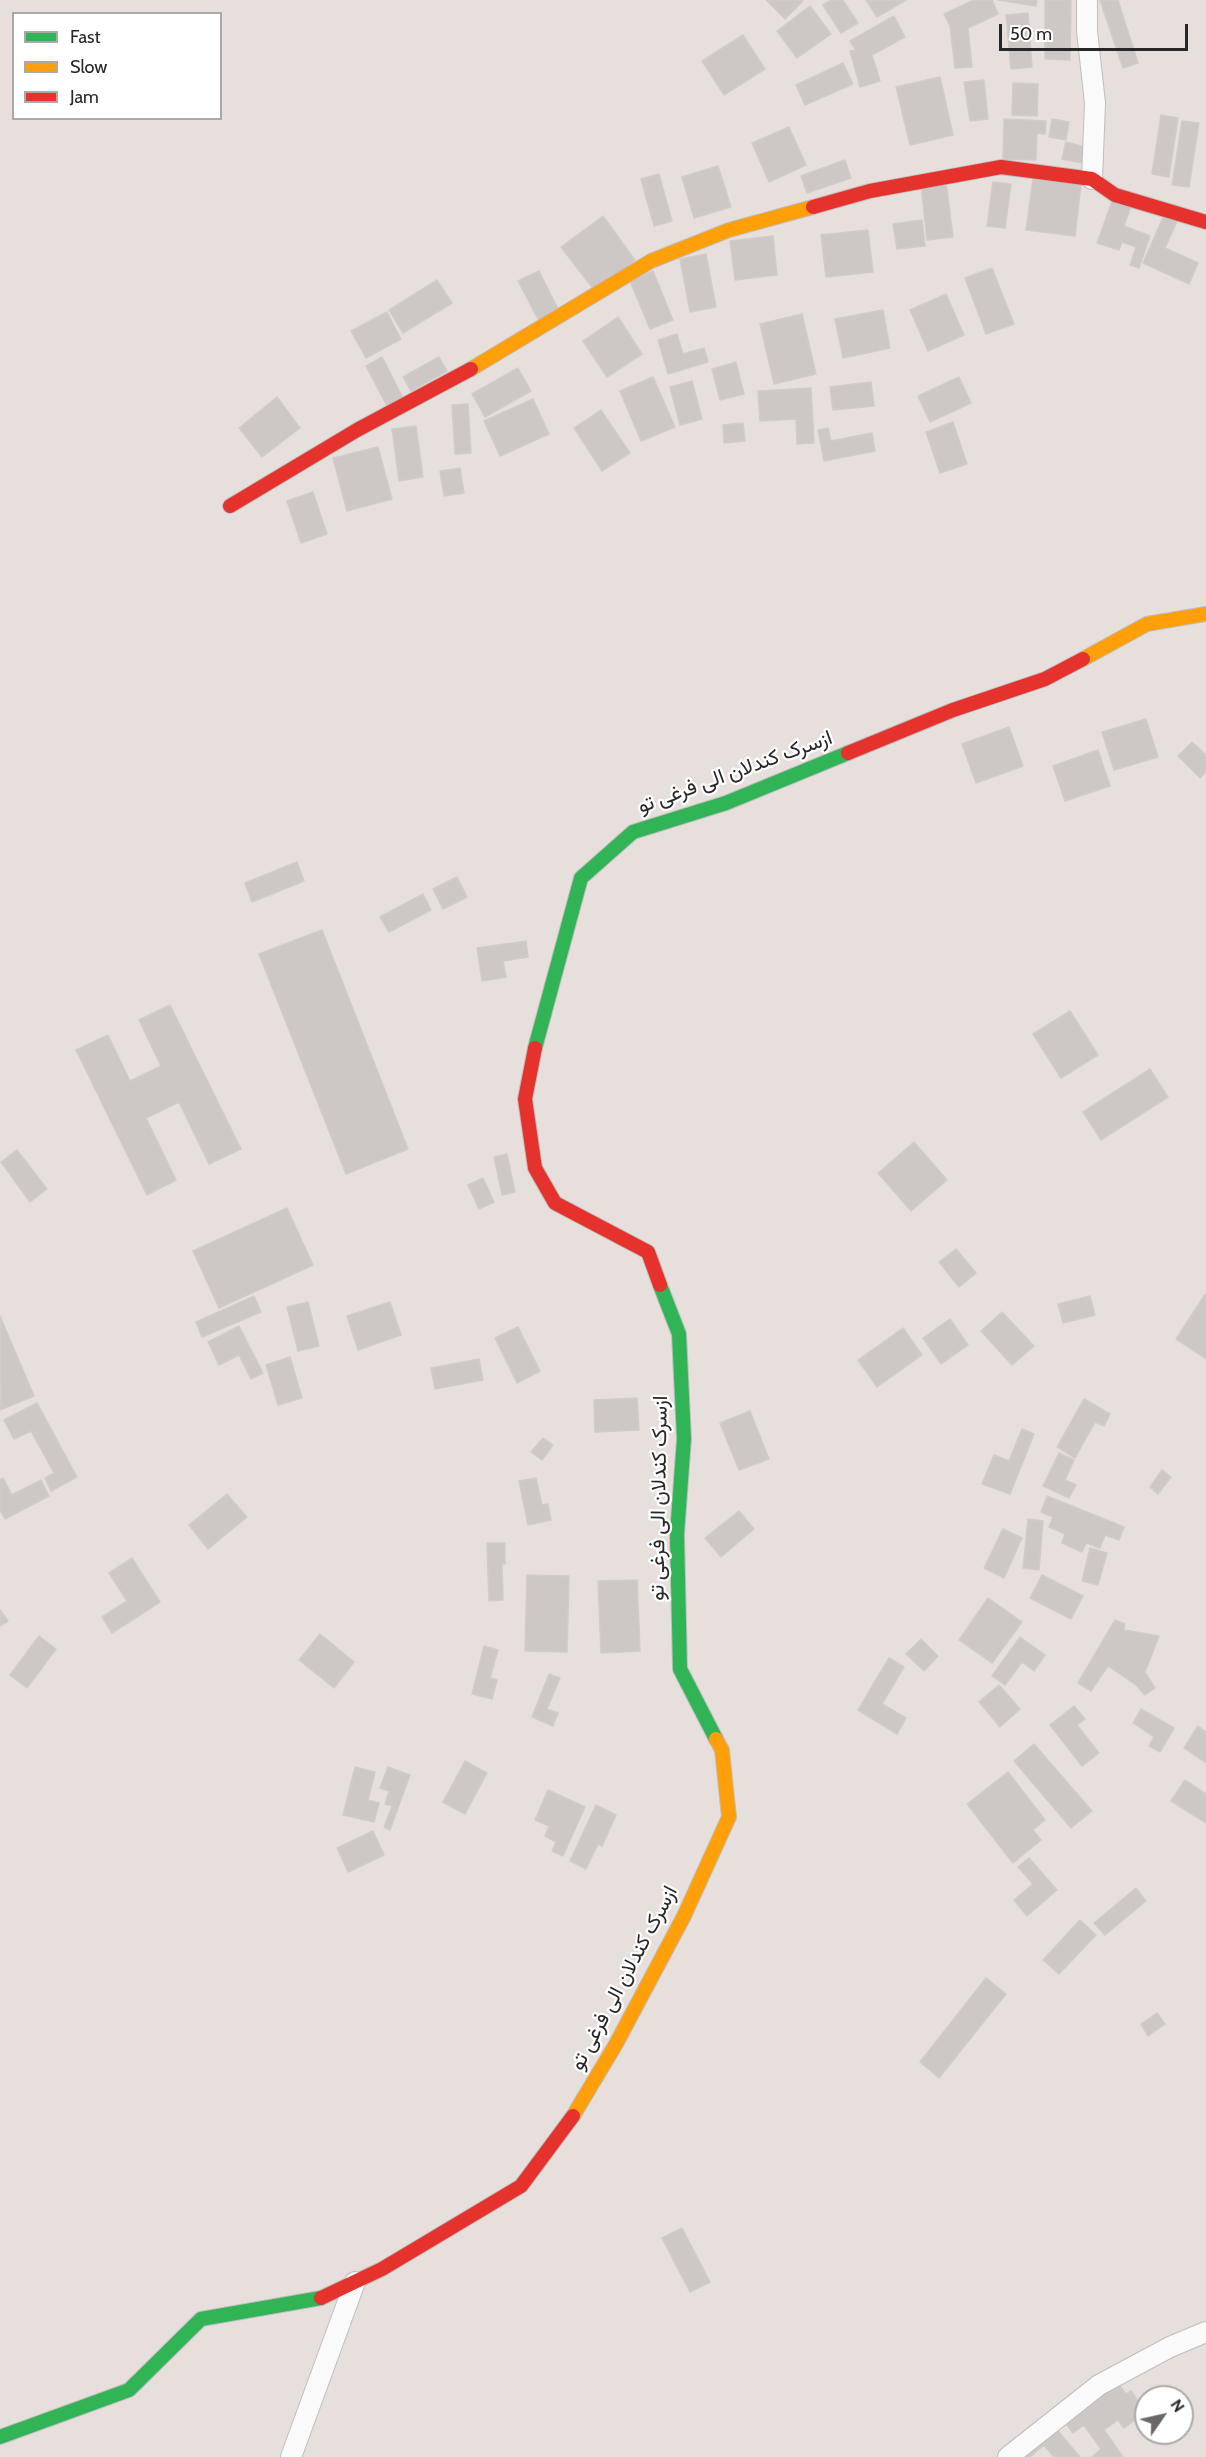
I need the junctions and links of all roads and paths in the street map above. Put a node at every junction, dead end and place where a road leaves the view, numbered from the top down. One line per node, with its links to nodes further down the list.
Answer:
1 (1086, 0): 2 (street)
2 (1092, 179): 3 (street); 4 (street)
3 (1206, 222)
4 (230, 507)
5 (1206, 614): 6 (street, ازسرک کندلان الی فرغی تو)
6 (355, 2282): 8 (street, ازسرک کندلان الی فرغی تو); 9 (street)
7 (1206, 2332): 10 (street)
8 (0, 2437)
9 (291, 2457)
10 (1008, 2457)

